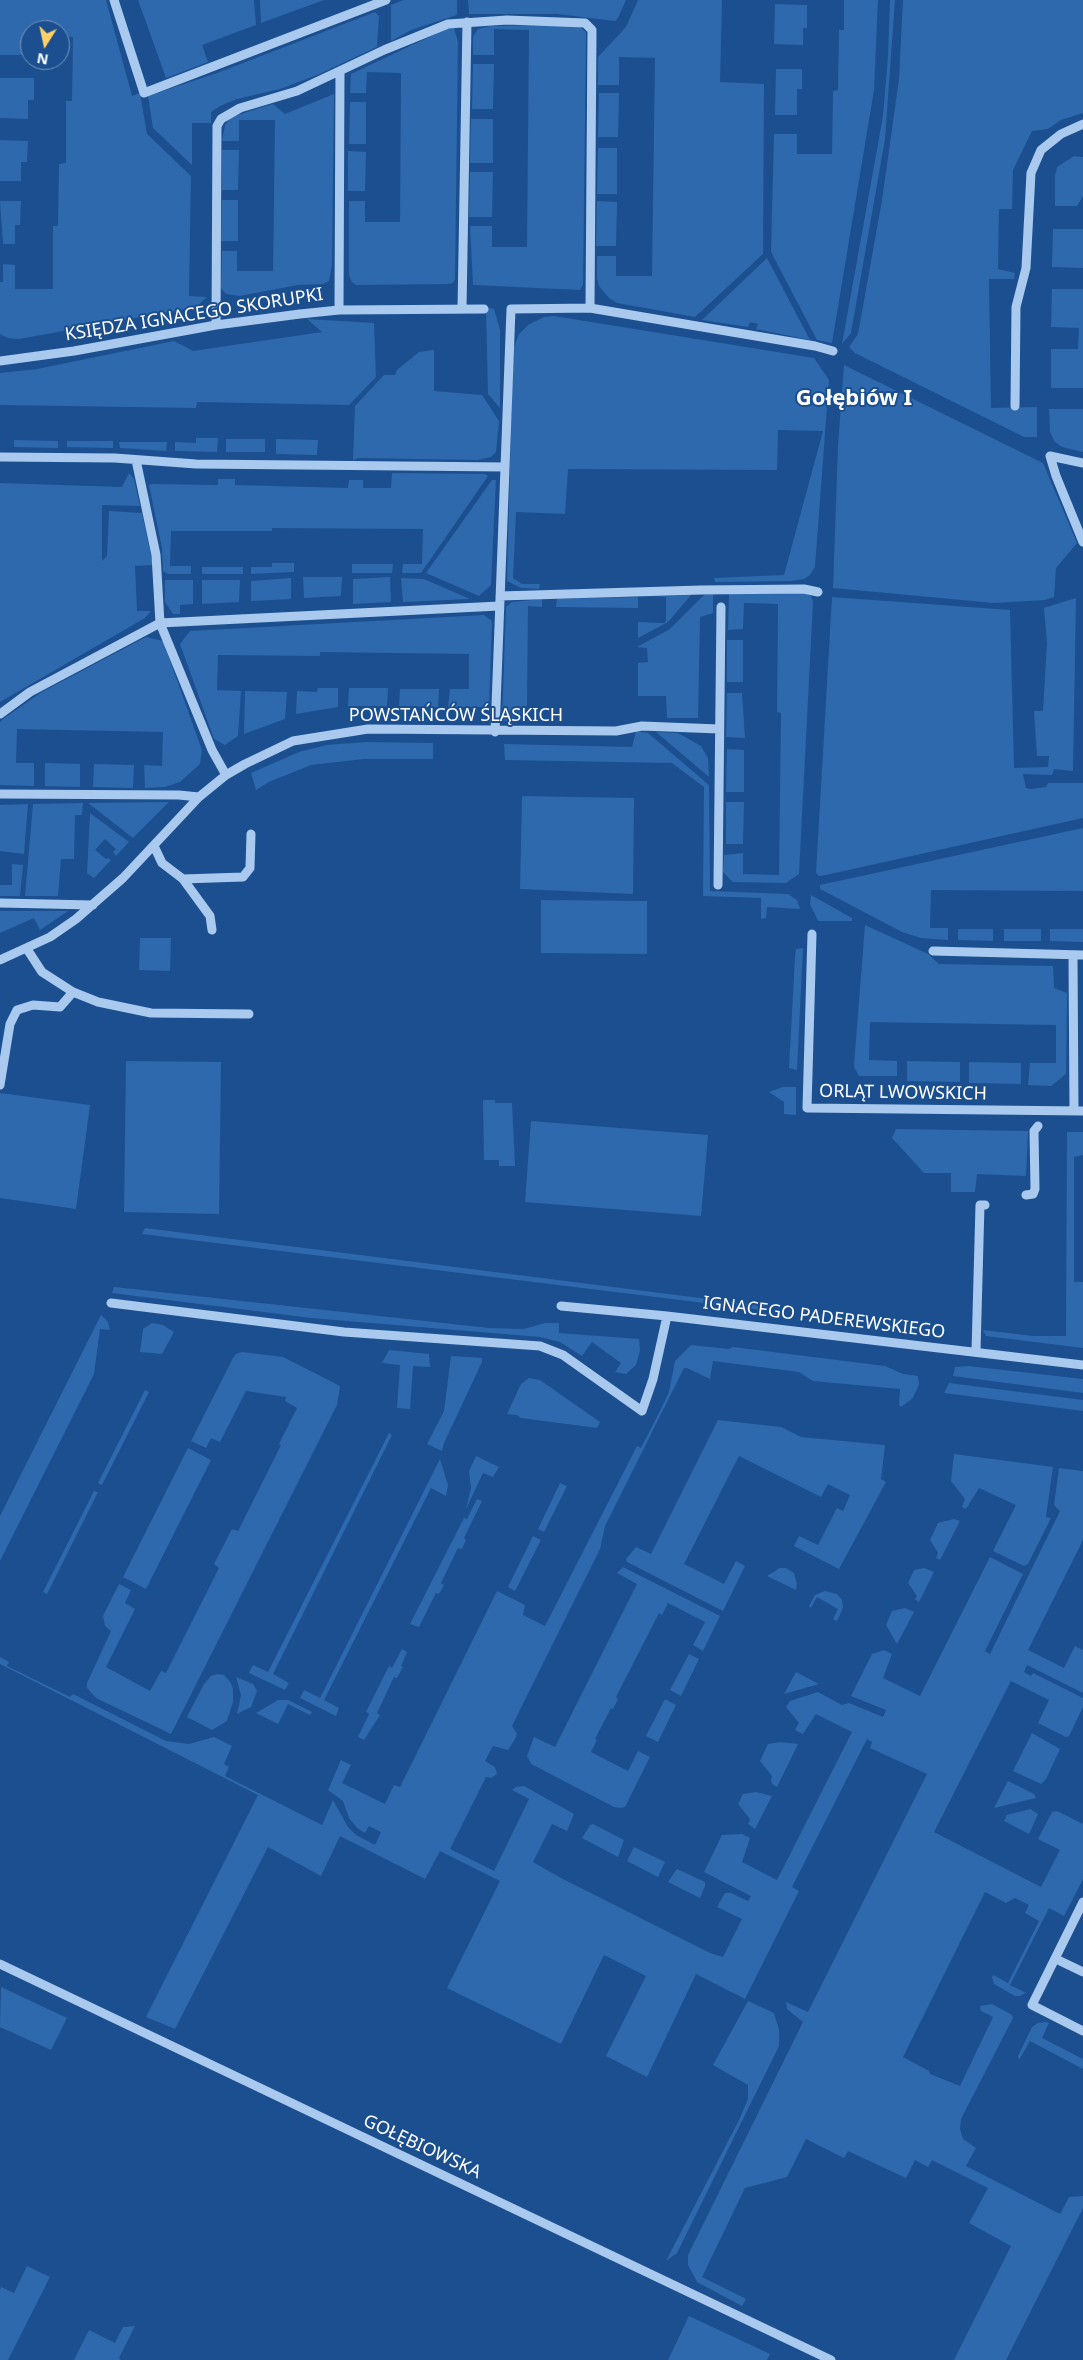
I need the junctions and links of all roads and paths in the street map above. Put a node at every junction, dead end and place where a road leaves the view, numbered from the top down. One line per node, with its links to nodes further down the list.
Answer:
1 (114, 0): 2 (street)
2 (386, 0)
3 (467, 22): 4 (street); 6 (street); 9 (street)
4 (340, 72): 8 (street); 10 (street)
5 (1083, 124): 13 (street)
6 (590, 308): 11 (street); 17 (street)
7 (484, 309): 9 (street, KSIĘDZA IGNACEGO SKORUPKI)
8 (340, 310): 9 (street, KSIĘDZA IGNACEGO SKORUPKI); 10 (street, KSIĘDZA IGNACEGO SKORUPKI)
9 (462, 310)
10 (216, 325): 12 (street, KSIĘDZA IGNACEGO SKORUPKI)
11 (833, 351)
12 (0, 360)
13 (1015, 406)
14 (0, 457): 15 (street)
15 (136, 460): 17 (street); 22 (street)
16 (1083, 463): 18 (street)
17 (505, 466): 20 (street)
18 (1083, 542)
19 (818, 592): 20 (street)
20 (499, 601): 22 (street); 25 (street)
21 (721, 607): 24 (street)
22 (160, 623): 23 (street); 26 (street)
23 (0, 714)
24 (719, 730): 25 (street, POWSTAŃCÓW ŚLĄSKICH); 32 (street)
25 (494, 732): 26 (street, POWSTAŃCÓW ŚLĄSKICH)
26 (226, 775): 28 (street, POWSTAŃCÓW ŚLĄSKICH)
27 (0, 794): 28 (street)
28 (199, 797): 30 (street, POWSTAŃCÓW ŚLĄSKICH)
29 (252, 834): 31 (street)
30 (154, 846): 31 (street); 34 (street, POWSTAŃCÓW ŚLĄSKICH)
31 (183, 880): 35 (street)
32 (718, 885)
33 (0, 903): 34 (street)
34 (93, 905): 37 (street, POWSTAŃCÓW ŚLĄSKICH)
35 (212, 930)
36 (812, 934): 45 (street, ORLĄT LWOWSKICH)
37 (27, 949): 41 (street, POWSTAŃCÓW ŚLĄSKICH); 42 (street)
38 (934, 951): 39 (street)
39 (1073, 955): 40 (street); 45 (street)
40 (1083, 955)
41 (0, 960)
42 (73, 992): 43 (street); 44 (street)
43 (249, 1014)
44 (0, 1085)
45 (1078, 1111)
46 (1038, 1126): 47 (street)
47 (1026, 1195)
48 (985, 1205): 52 (street)
49 (111, 1303): 51 (street)
50 (561, 1306): 51 (street, IGNACEGO PADEREWSKIEGO)
51 (667, 1316): 52 (street, IGNACEGO PADEREWSKIEGO)
52 (976, 1351): 53 (street, IGNACEGO PADEREWSKIEGO)
53 (1083, 1364)
54 (1083, 1902): 55 (street)
55 (1056, 1959): 57 (street); 58 (street)
56 (0, 1964): 59 (street, GOŁĘBIOWSKA)
57 (1083, 1972)
58 (1083, 2031)
59 (831, 2360)

